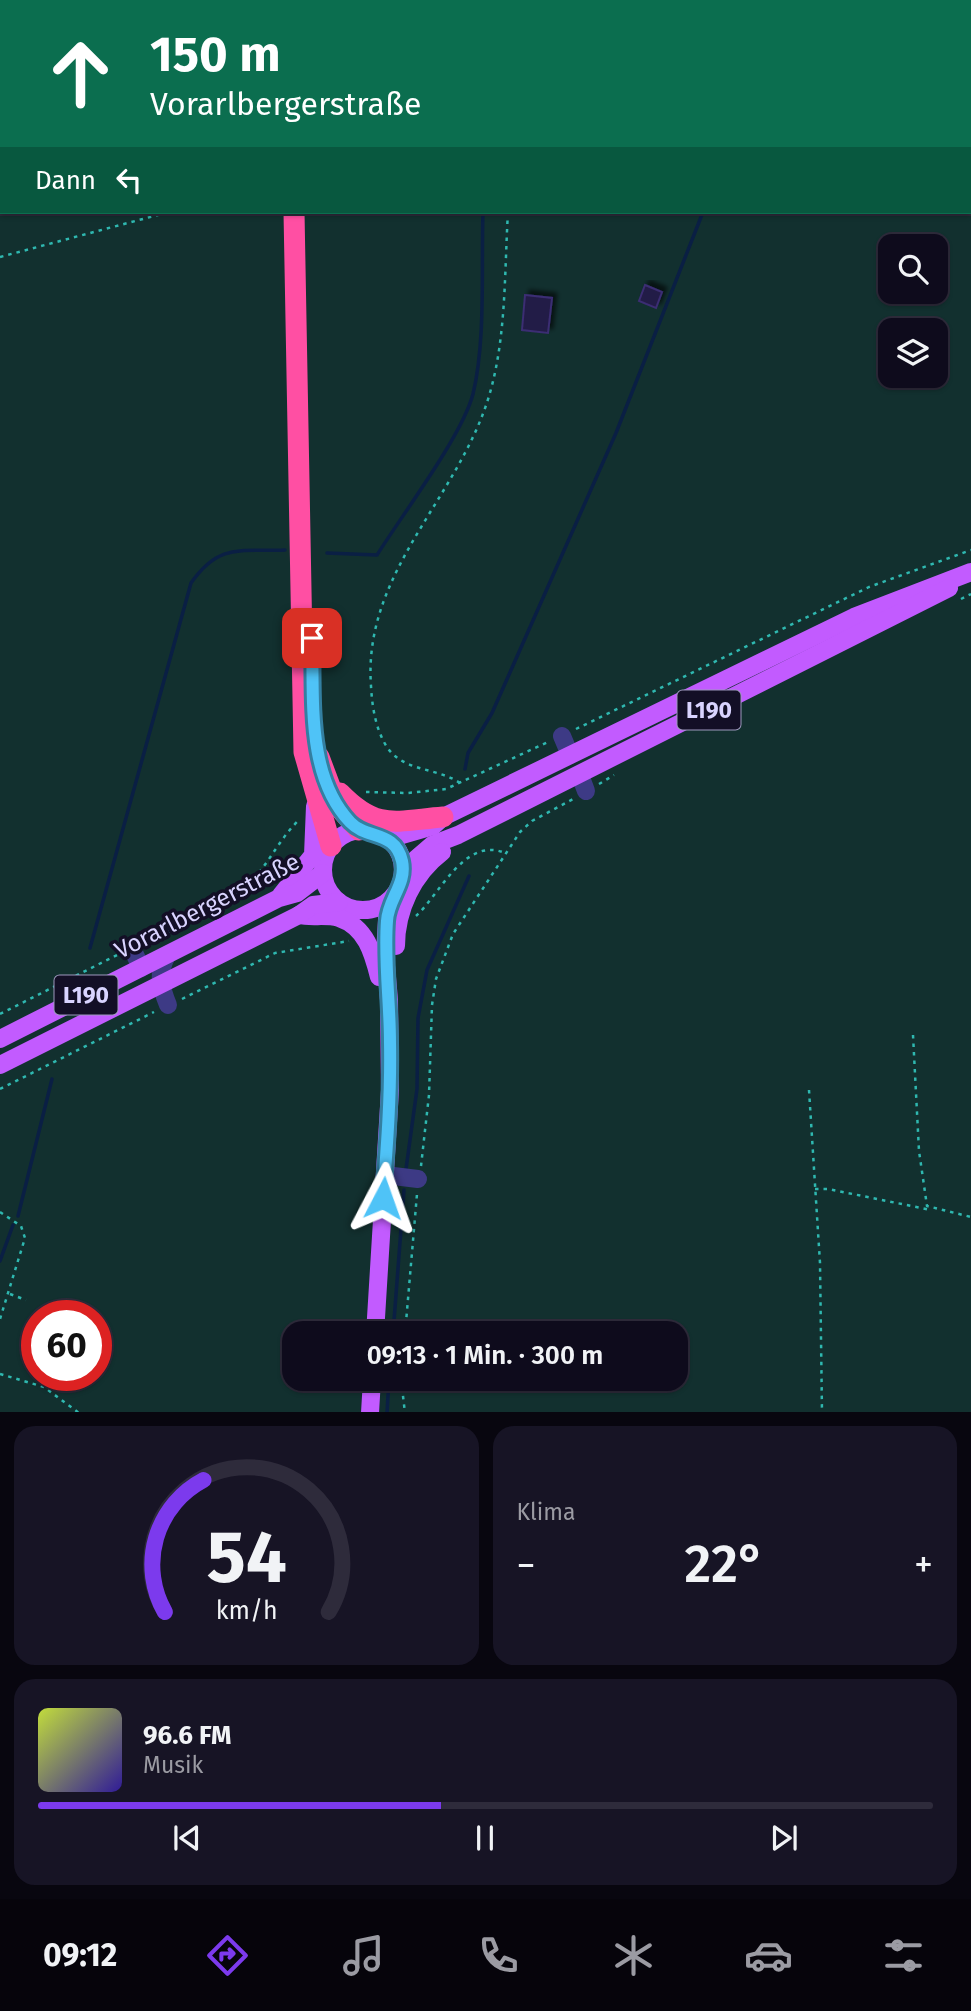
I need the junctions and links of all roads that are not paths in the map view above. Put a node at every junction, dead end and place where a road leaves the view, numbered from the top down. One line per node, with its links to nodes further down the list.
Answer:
1 (294, 214): 8 (highway)
2 (308, 214): 6 (highway)
3 (971, 573): 5 (main road, L190); 7 (main road, L190)
4 (562, 736): 5 (lane)
5 (570, 755): 7 (main road, L190); 9 (main road, L190)
6 (321, 768): 9 (highway); 10 (highway)
7 (526, 801): 11 (main road, L190)
8 (312, 806): 13 (highway); 16 (main road)
9 (443, 817): 12 (main road, L190)
10 (359, 830): 12 (main road); 13 (main road, Vorarlbergerstraße)
11 (458, 835): 14 (main road, L190); 26 (main road)
12 (388, 839): 14 (main road)
13 (331, 846): 15 (main road, Vorarlbergerstraße)
14 (403, 870): 18 (main road, L190)
15 (323, 873): 16 (main road, Vorarlbergerstraße / L190); 17 (main road, Vorarlbergerstraße)
16 (279, 898): 23 (main road, Vorarlbergerstraße / L190)
17 (339, 902): 19 (main road); 20 (main road, Vorarlbergerstraße / L190)
18 (388, 902): 19 (main road); 22 (main road)
19 (356, 911): 22 (main road)
20 (299, 915): 25 (main road, Vorarlbergerstraße / L190); 26 (main road)
21 (132, 948): 24 (lane)
22 (385, 954): 26 (main road)
23 (167, 955): 24 (main road, Vorarlbergerstraße / L190); 25 (lane)
24 (141, 968): 28 (main road, Vorarlbergerstraße / L190)
25 (160, 985): 27 (lane); 29 (main road, Vorarlbergerstraße / L190)
26 (389, 1000): 30 (main road)
27 (168, 1005)
28 (0, 1039)
29 (0, 1065)
30 (385, 1175): 31 (lane); 32 (main road)
31 (418, 1179)
32 (376, 1321)
33 (371, 1391): 34 (main road)
34 (370, 1412)

